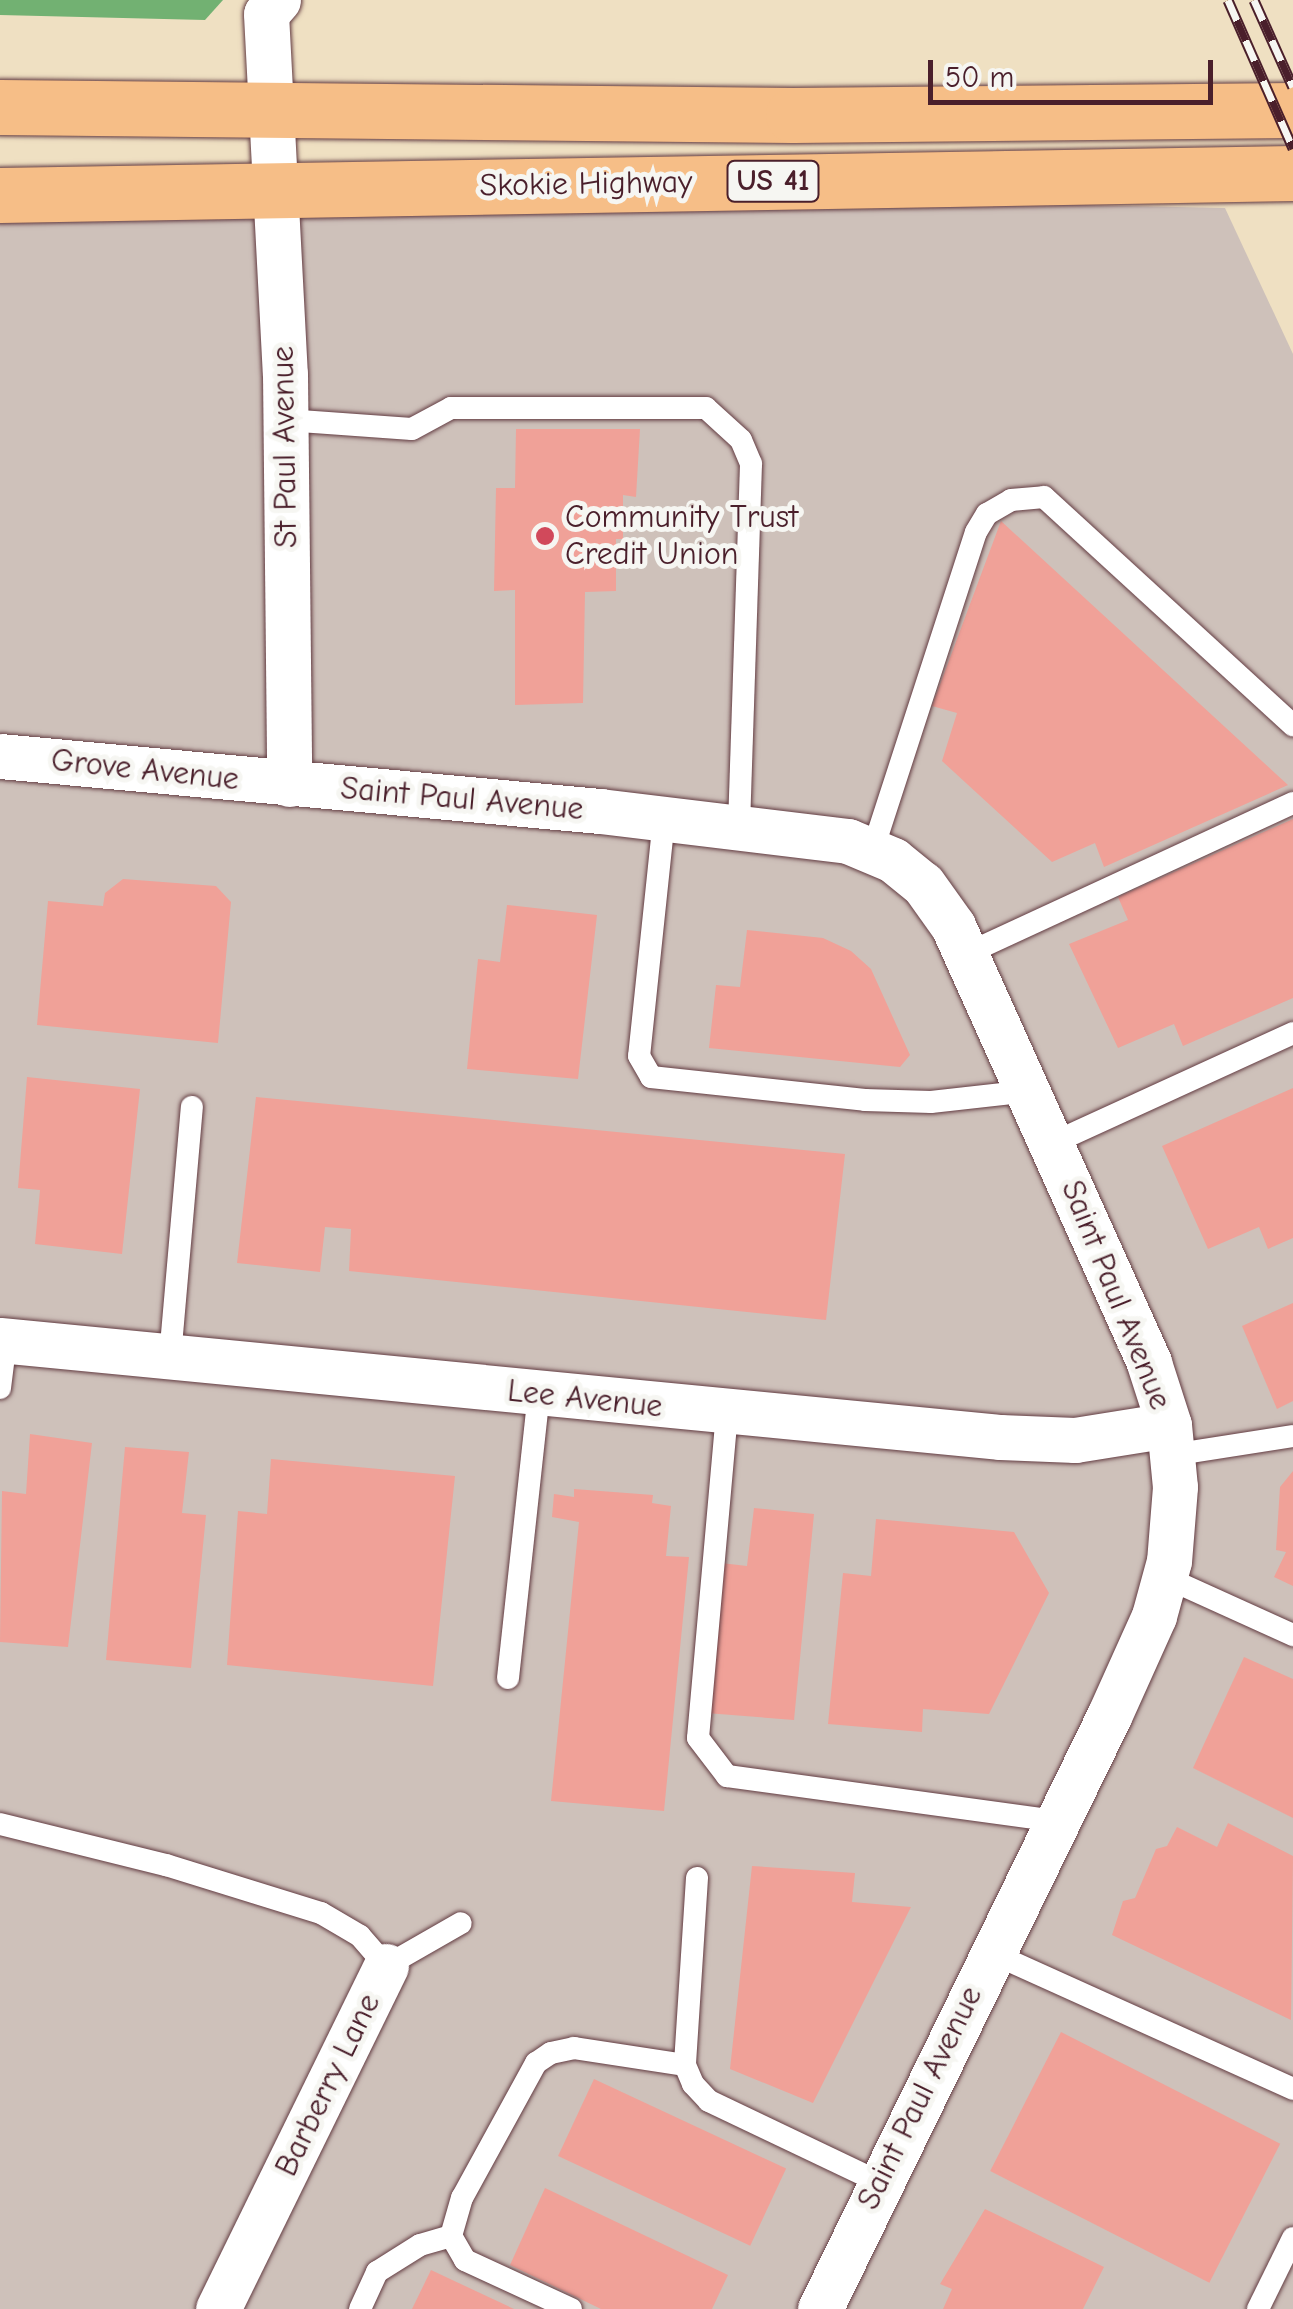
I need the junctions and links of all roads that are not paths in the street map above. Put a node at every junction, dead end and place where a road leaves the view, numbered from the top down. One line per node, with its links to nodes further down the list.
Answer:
1 (278, 0): 3 (street, St Paul Avenue)
2 (0, 107): 3 (highway, US 41)
3 (272, 110): 4 (highway, US 41); 6 (street, St Paul Avenue)
4 (1293, 110)
5 (1293, 173): 6 (highway, Skokie Highway / US 41)
6 (276, 189): 7 (highway, Skokie Highway / US 41); 8 (street, St Paul Avenue)
7 (0, 195)
8 (286, 420): 11 (street, St Paul Avenue); 14 (lane)
9 (1293, 725): 15 (lane)
10 (0, 756): 11 (street, Grove Avenue)
11 (289, 784): 13 (street, Saint Paul Avenue)
12 (1293, 804): 16 (lane)
13 (664, 819): 14 (street, Saint Paul Avenue); 18 (lane)
14 (740, 829): 15 (street, Saint Paul Avenue)
15 (872, 852): 16 (street, Saint Paul Avenue)
16 (966, 954): 18 (street, Saint Paul Avenue)
17 (1293, 1033): 20 (lane)
18 (1029, 1091): 20 (street, Saint Paul Avenue)
19 (192, 1108): 22 (lane)
20 (1053, 1143): 27 (street, Saint Paul Avenue)
21 (3, 1340): 22 (street, Lee Avenue); 23 (lane)
22 (170, 1357): 24 (street, Lee Avenue)
23 (0, 1388)
24 (540, 1394): 25 (street, Lee Avenue); 30 (lane)
25 (728, 1413): 27 (street, Lee Avenue); 31 (lane)
26 (1293, 1436): 27 (lane)
27 (1171, 1440): 28 (street, Saint Paul Avenue)
28 (1165, 1577): 29 (lane); 31 (street, Saint Paul Avenue)
29 (1293, 1635)
30 (508, 1678)
31 (1057, 1820): 35 (street, Saint Paul Avenue)
32 (0, 1824): 36 (lane, Barberry Lane)
33 (697, 1878): 37 (lane)
34 (462, 1923): 36 (lane)
35 (992, 1953): 38 (lane); 39 (street, Saint Paul Avenue)
36 (386, 1966): 42 (street, Barberry Lane)
37 (685, 2065): 39 (lane); 40 (lane)
38 (1293, 2090)
39 (879, 2182): 45 (street, Saint Paul Avenue)
40 (451, 2236): 43 (lane); 44 (lane)
41 (1293, 2238): 46 (lane)
42 (218, 2309)
43 (360, 2309)
44 (571, 2309)
45 (820, 2309)
46 (1258, 2309)

